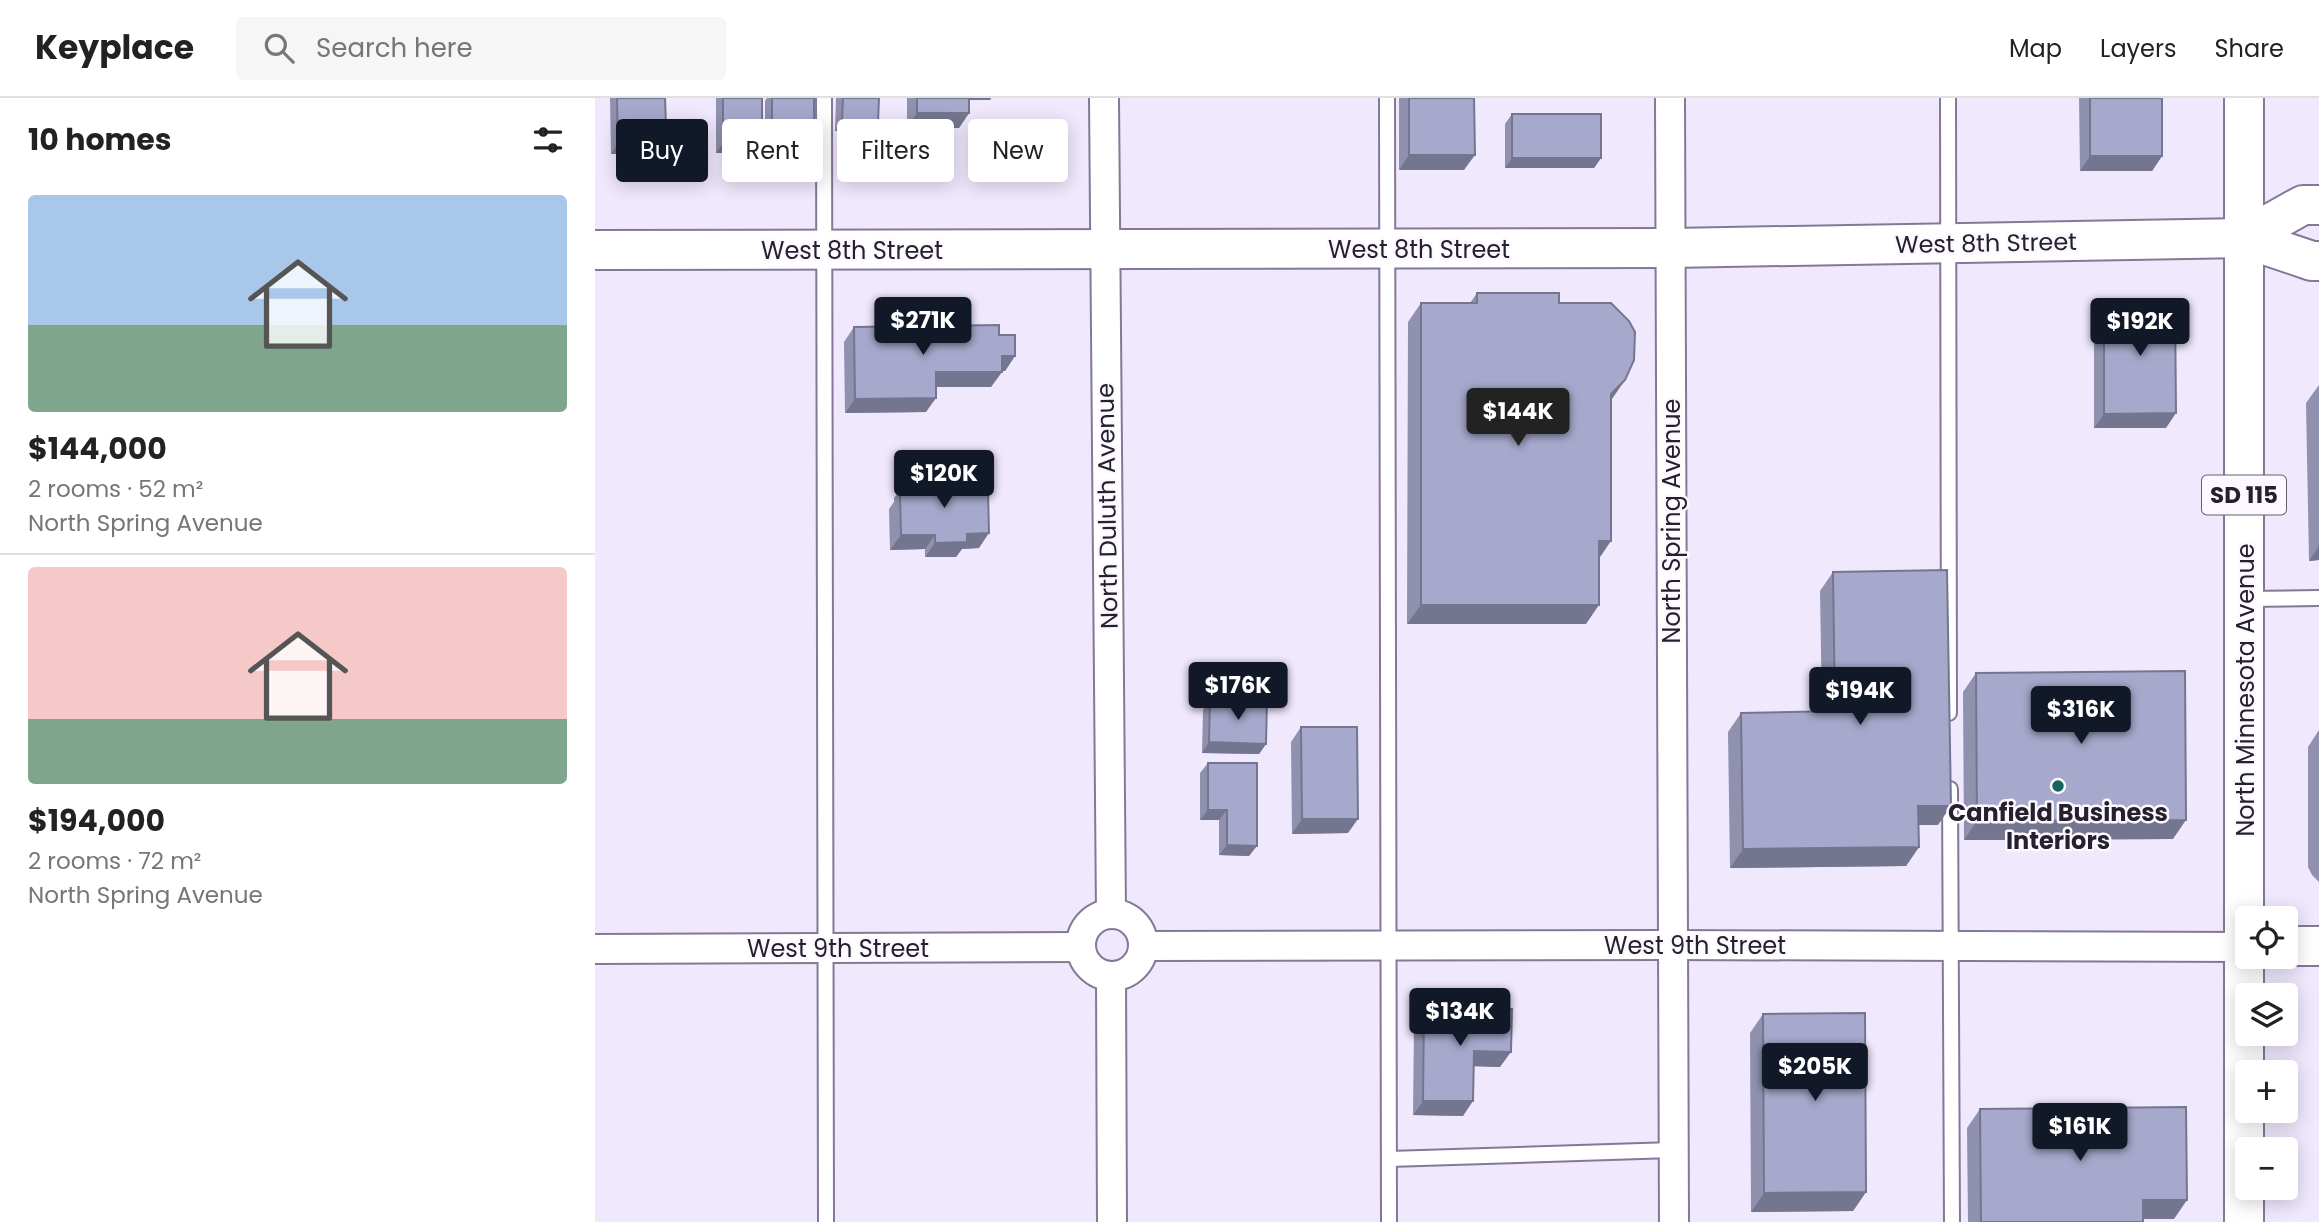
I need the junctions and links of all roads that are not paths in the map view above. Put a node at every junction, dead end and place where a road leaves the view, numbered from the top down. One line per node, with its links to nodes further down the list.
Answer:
1 (824, 98): 14 (lane)
2 (1104, 98): 11 (street, North Duluth Avenue)
3 (1387, 98): 12 (lane)
4 (1669, 98): 10 (street, North Spring Avenue)
5 (1948, 98): 9 (lane)
6 (2244, 98): 8 (street, North Minnesota Avenue / SD 115)
7 (2319, 205): 8 (street, West 8th Street)
8 (2244, 239): 9 (street, West 8th Street); 15 (street, West 8th Street); 16 (street, North Minnesota Avenue / SD 115)
9 (1948, 243): 10 (street, West 8th Street); 18 (lane)
10 (1671, 248): 12 (street, West 8th Street); 23 (street, North Spring Avenue)
11 (1104, 249): 12 (street, West 8th Street); 14 (street, West 8th Street); 21 (street, North Duluth Avenue)
12 (1387, 249): 22 (lane)
13 (595, 250): 14 (street, West 8th Street)
14 (825, 250): 30 (lane)
15 (2319, 261)
16 (2245, 598): 17 (lane); 20 (street, North Minnesota Avenue / SD 115)
17 (2319, 598)
18 (1949, 726)
19 (1950, 781): 25 (lane)
20 (2246, 906)
21 (1111, 914): 24 (street); 28 (street)
22 (1389, 945): 23 (street, West 9th Street); 24 (street, West 9th Street); 35 (lane)
23 (1671, 945): 25 (street, West 9th Street); 34 (street, North Spring Avenue)
24 (1143, 946): 33 (street)
25 (1950, 946): 29 (street, West 9th Street); 40 (lane)
26 (2298, 946): 27 (street)
27 (2319, 946)
28 (1081, 947): 30 (street, West 9th Street); 33 (street)
29 (2235, 947)
30 (825, 948): 31 (street, West 9th Street); 36 (lane)
31 (595, 949)
32 (2246, 969): 41 (street, SD 115)
33 (1111, 976): 37 (street)
34 (1673, 1150): 35 (lane); 39 (street, North Spring Avenue)
35 (1389, 1159): 38 (lane)
36 (826, 1222)
37 (1112, 1222)
38 (1389, 1222)
39 (1674, 1222)
40 (1952, 1222)
41 (2244, 1222)

